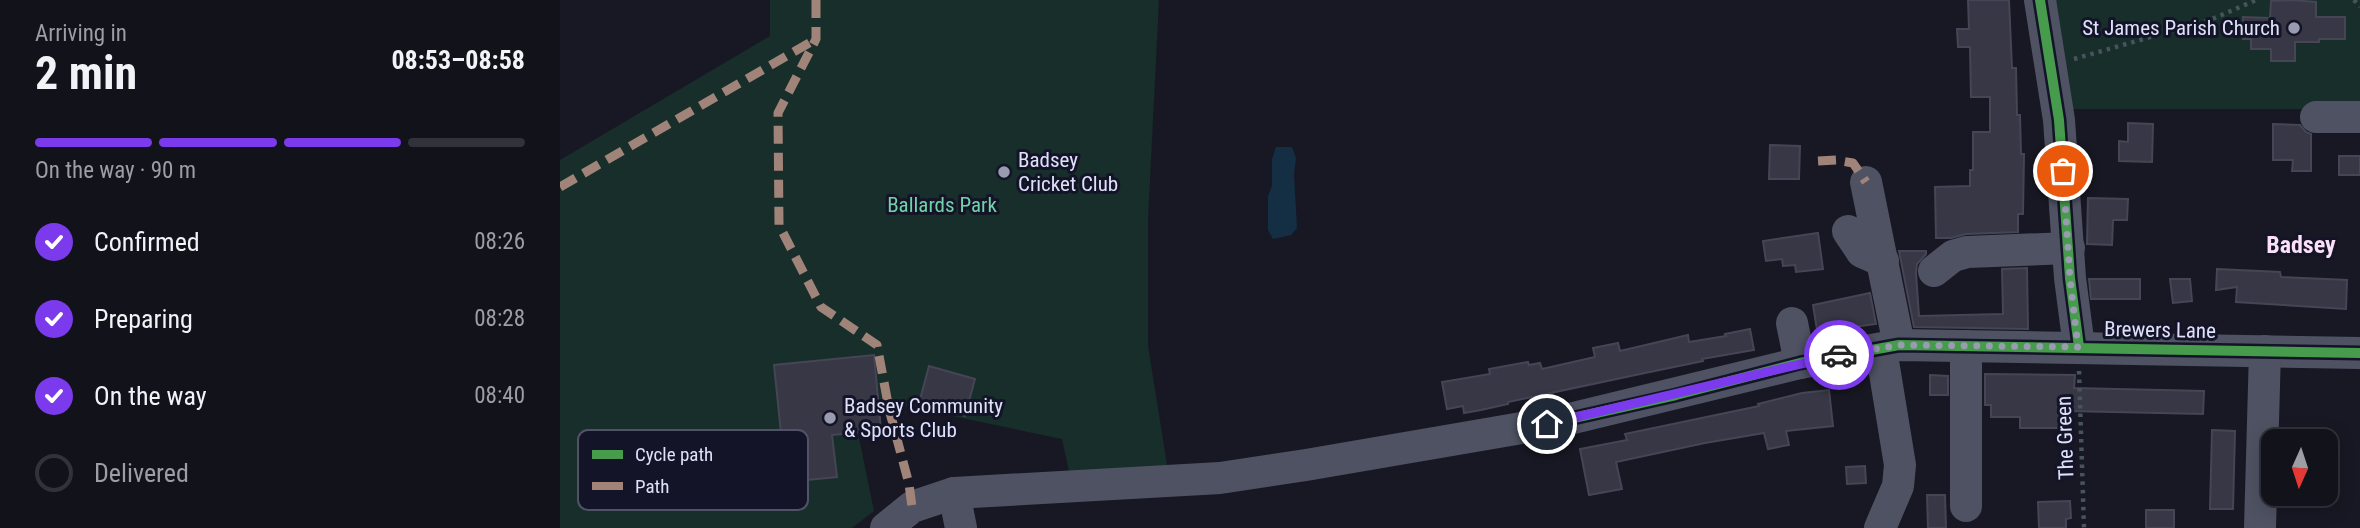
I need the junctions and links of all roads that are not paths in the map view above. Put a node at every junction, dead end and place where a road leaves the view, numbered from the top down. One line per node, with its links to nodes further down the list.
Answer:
1 (2040, 0): 6 (street)
2 (2316, 117): 3 (street)
3 (2360, 117)
4 (1866, 182): 7 (street)
5 (1848, 230): 7 (street)
6 (2069, 248): 8 (street); 12 (street)
7 (1883, 261): 11 (street)
8 (1934, 271)
9 (1792, 323): 15 (street)
10 (1966, 346): 11 (street, Brewers Lane); 12 (street, Brewers Lane); 17 (street)
11 (1890, 347): 15 (street, Brewers Lane); 20 (street)
12 (2078, 347): 13 (street, Brewers Lane)
13 (2265, 351): 14 (street, Brewers Lane); 21 (street)
14 (2360, 353)
15 (1800, 363): 16 (street, Brewers Lane)
16 (954, 493): 18 (street, Brewers Lane); 19 (street)
17 (1966, 506)
18 (886, 528)
19 (961, 528)
20 (1880, 528)
21 (2260, 528)

